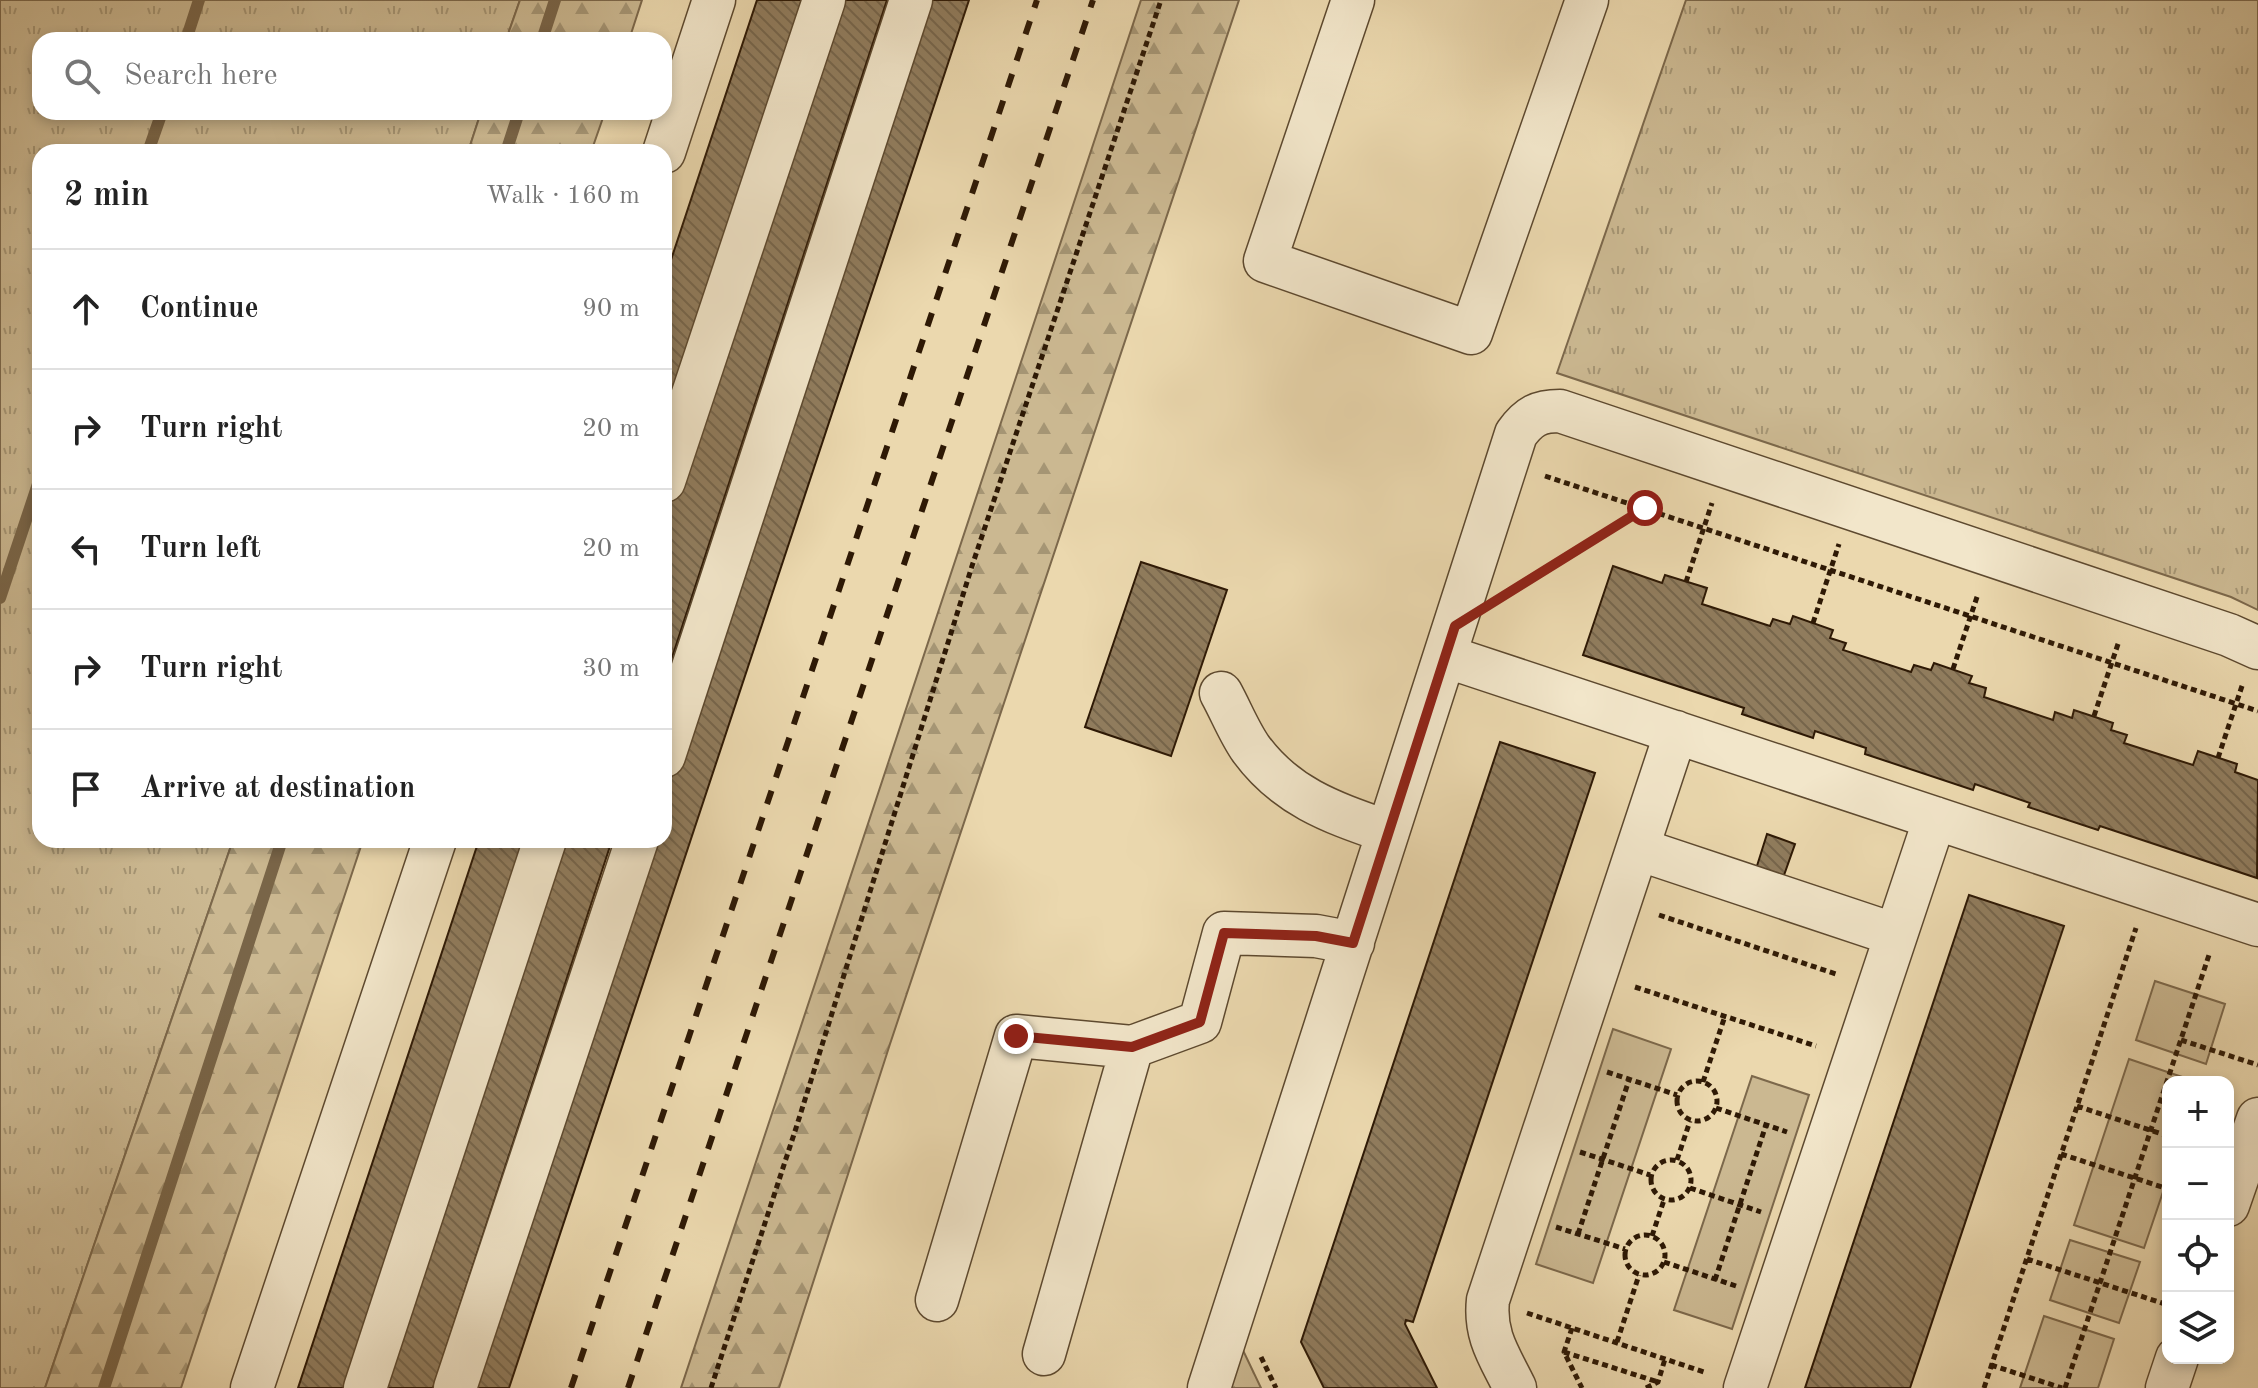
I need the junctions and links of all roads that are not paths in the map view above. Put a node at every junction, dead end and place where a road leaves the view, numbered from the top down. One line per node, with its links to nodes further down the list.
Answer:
1 (714, 0): 6 (street)
2 (824, 0): 7 (street)
3 (911, 0): 11 (street)
4 (1353, 0): 5 (street)
5 (1587, 0)
6 (667, 144)
7 (672, 457)
8 (1450, 641): 9 (street); 12 (street); 14 (street)
9 (2256, 647)
10 (1221, 693): 14 (street)
11 (672, 732)
12 (1676, 732): 13 (street); 18 (street)
13 (1935, 818): 19 (street); 20 (street)
14 (1388, 832): 21 (street)
15 (432, 848): 29 (street)
16 (542, 848): 30 (street)
17 (634, 848): 31 (street)
18 (1638, 849): 20 (street); 33 (street)
19 (2240, 919)
20 (1896, 935): 28 (street)
21 (1353, 943): 22 (street); 32 (street)
22 (1132, 1047): 25 (street); 26 (street)
23 (2258, 1119): 24 (street)
24 (2234, 1188)
25 (937, 1300)
26 (1044, 1354)
27 (2175, 1364): 34 (street)
28 (1746, 1387)
29 (252, 1388)
30 (365, 1388)
31 (455, 1388)
32 (1209, 1388)
33 (1515, 1388)
34 (2167, 1388)

